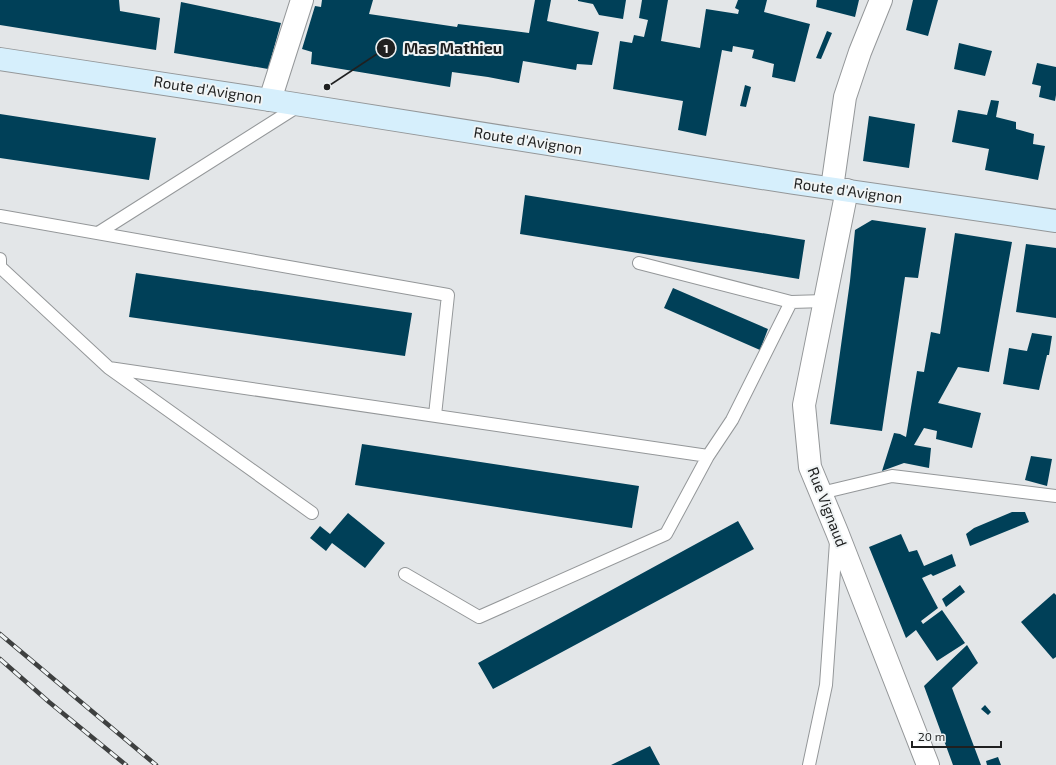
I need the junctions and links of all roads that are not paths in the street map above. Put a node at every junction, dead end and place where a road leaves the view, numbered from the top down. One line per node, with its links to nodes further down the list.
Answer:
1 (302, 0): 4 (street)
2 (881, 0): 6 (street, Rue Vignaud)
3 (0, 59): 4 (main road, Route d'Avignon)
4 (270, 100): 5 (main road, Route d'Avignon)
5 (300, 104): 6 (main road, Route d'Avignon); 9 (lane)
6 (839, 189): 8 (main road, Route d'Avignon); 12 (street, Rue Vignaud)
7 (0, 216): 9 (lane)
8 (1056, 221)
9 (98, 233): 15 (lane)
10 (0, 259): 14 (lane)
11 (639, 263): 13 (lane)
12 (825, 301): 13 (lane); 17 (street, Rue Vignaud)
13 (791, 302): 16 (lane)
14 (109, 368): 15 (lane); 19 (lane)
15 (435, 415): 16 (lane)
16 (708, 456): 21 (lane)
17 (821, 493): 18 (lane); 20 (street, Rue Vignaud)
18 (1056, 496)
19 (312, 513)
20 (837, 532): 22 (lane); 23 (street, Rue Vignaud)
21 (405, 574)
22 (809, 765)
23 (928, 765)

